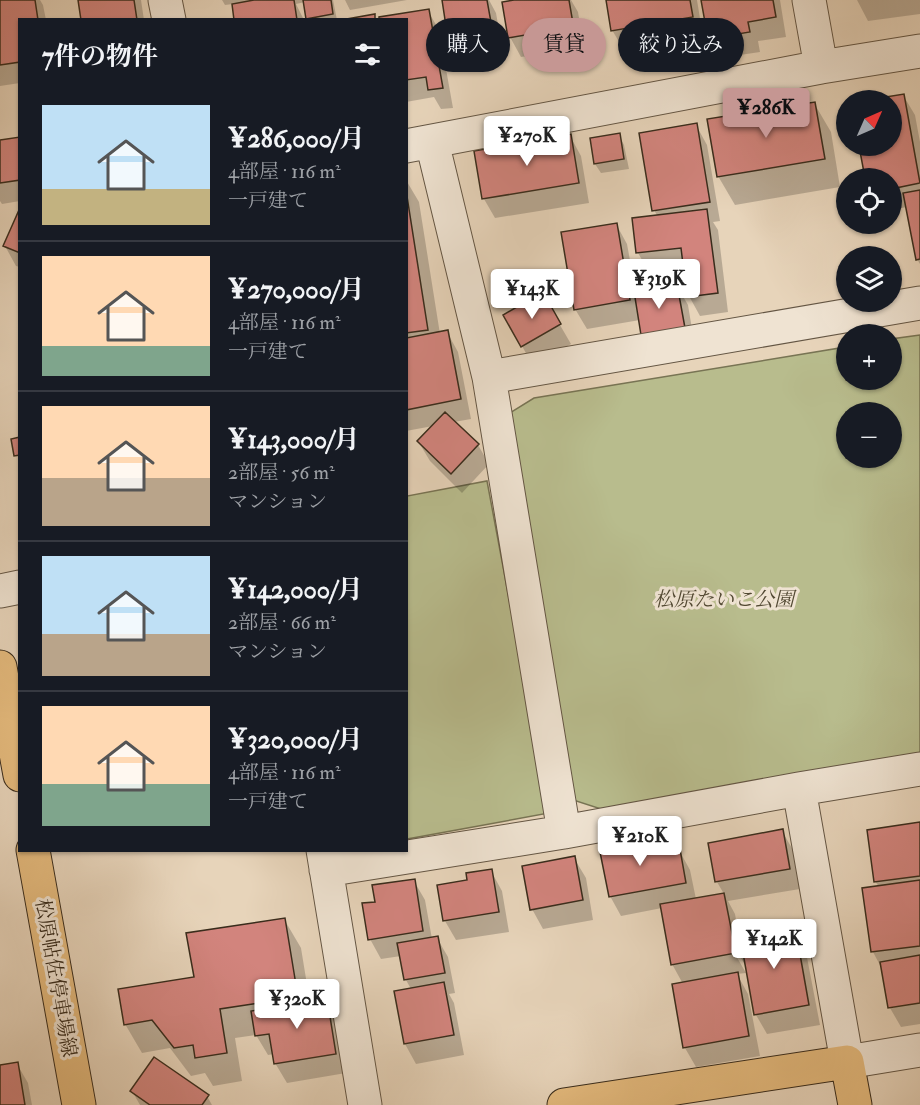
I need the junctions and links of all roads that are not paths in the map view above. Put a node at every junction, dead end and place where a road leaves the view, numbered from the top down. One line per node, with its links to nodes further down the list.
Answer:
1 (165, 0): 3 (street)
2 (809, 0): 5 (street)
3 (169, 18)
4 (920, 51): 5 (street)
5 (820, 67): 6 (street)
6 (419, 144): 8 (street)
7 (920, 303): 8 (street)
8 (489, 377): 15 (street)
9 (18, 588): 10 (street)
10 (0, 591)
11 (0, 667): 12 (main road)
12 (18, 764)
13 (920, 769): 14 (street)
14 (799, 789): 15 (street); 21 (street)
15 (564, 832): 16 (street)
16 (408, 850)
17 (33, 852): 22 (main road, 松原帖佐停車場線)
18 (393, 852): 19 (street)
19 (324, 860): 23 (street)
20 (920, 1050): 21 (street)
21 (847, 1062): 24 (main road); 25 (main road)
22 (79, 1105)
23 (365, 1105)
24 (564, 1105)
25 (855, 1105)

